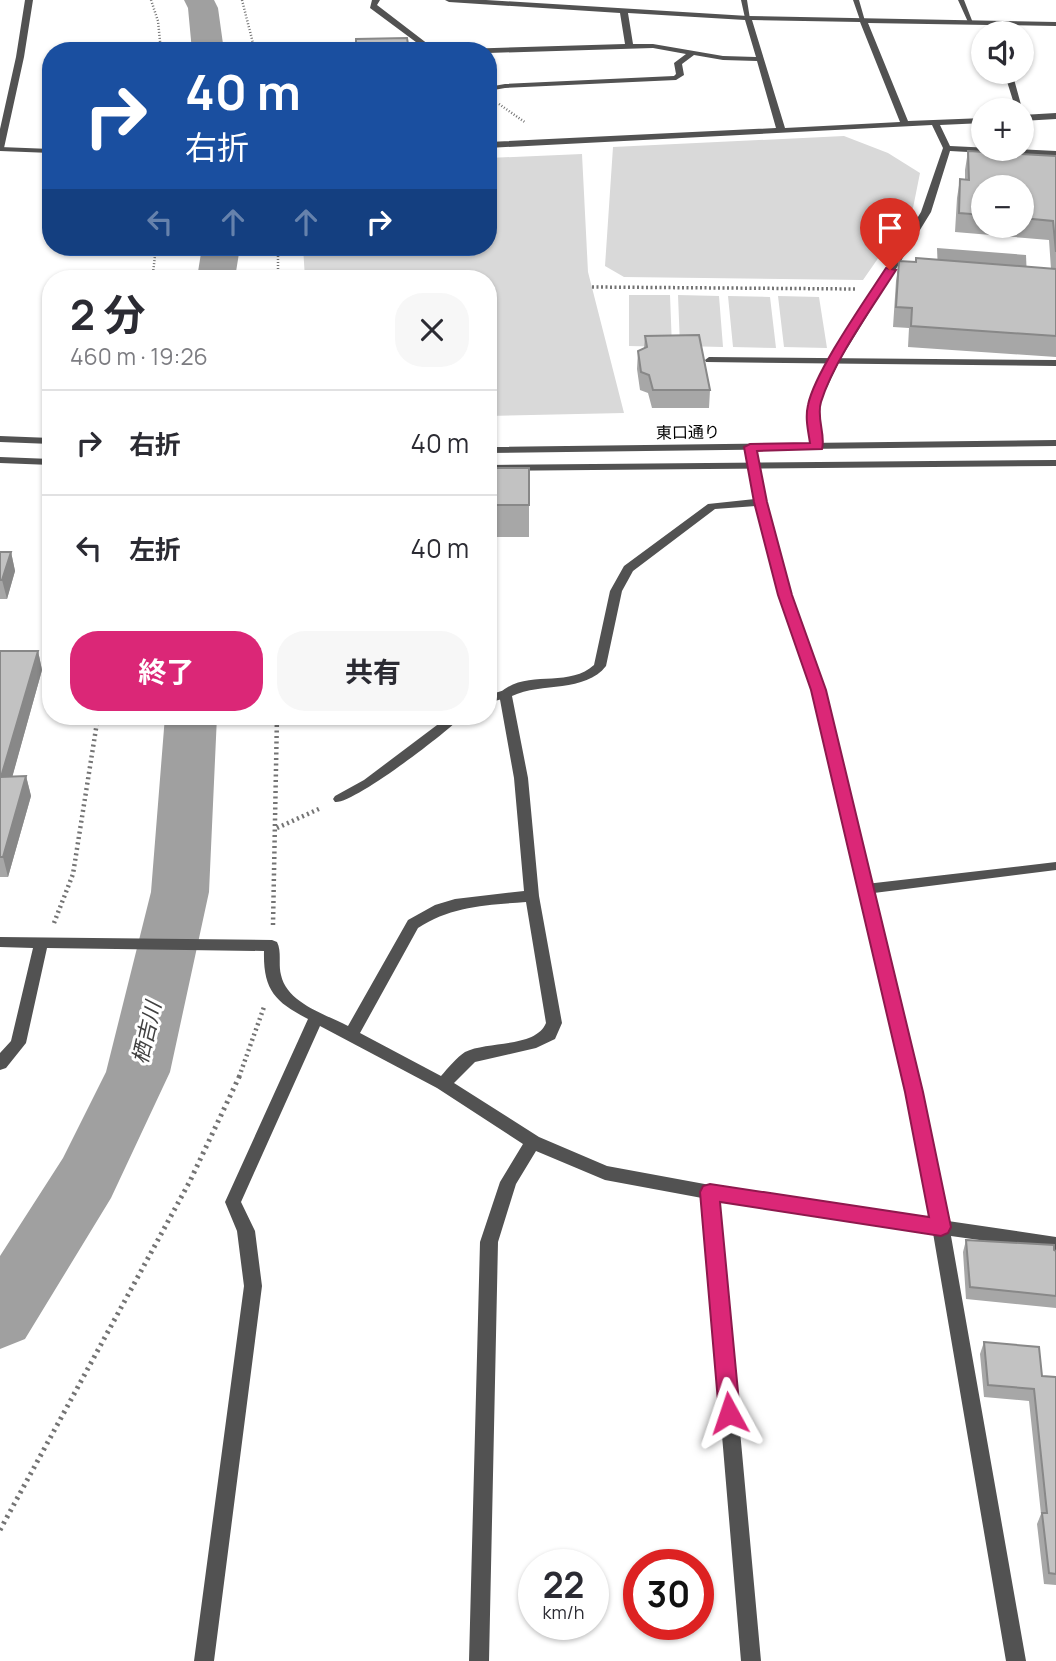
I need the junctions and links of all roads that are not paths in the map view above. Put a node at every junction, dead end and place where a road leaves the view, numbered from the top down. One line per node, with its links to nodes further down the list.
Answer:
1 (29, 0): 27 (street)
2 (376, 0): 13 (street)
3 (449, 0): 7 (street)
4 (744, 0): 8 (lane)
5 (856, 0): 9 (lane)
6 (961, 0): 10 (lane)
7 (624, 11): 8 (street); 14 (street)
8 (748, 18): 9 (street); 17 (street)
9 (863, 20): 10 (street); 23 (street)
10 (971, 22)
11 (1034, 23): 12 (street)
12 (1056, 24)
13 (421, 42)
14 (628, 46): 15 (street); 16 (street)
15 (497, 50)
16 (692, 53): 17 (street); 18 (street)
17 (760, 60): 24 (street)
18 (497, 88)
19 (1056, 116): 20 (street)
20 (1034, 117)
21 (971, 121): 22 (street)
22 (935, 123): 23 (street); 26 (street)
23 (905, 124): 24 (street)
24 (781, 129): 25 (street)
25 (497, 145)
26 (947, 148): 29 (street); 31 (street)
27 (0, 149): 28 (lane)
28 (42, 151)
29 (1056, 154)
30 (709, 360): 31 (lane)
31 (835, 360): 32 (lane); 37 (street)
32 (1056, 363)
33 (0, 439): 34 (street)
34 (42, 441)
35 (1056, 443): 37 (street, 東口通り)
36 (750, 447): 37 (street, 東口通り); 38 (street, 東口通り); 42 (street)
37 (817, 447)
38 (497, 450)
39 (0, 460): 40 (street)
40 (42, 462)
41 (1056, 463): 42 (street, 東口通り)
42 (754, 467): 43 (street, 東口通り); 44 (street)
43 (497, 468)
44 (761, 502): 45 (street); 50 (street)
45 (505, 694): 46 (lane); 51 (street)
46 (497, 696)
47 (444, 725): 48 (lane)
48 (339, 799)
49 (1056, 866): 50 (lane)
50 (866, 889): 60 (street)
51 (532, 896): 55 (street); 57 (street)
52 (0, 942): 53 (street)
53 (41, 944): 54 (street); 56 (street)
54 (316, 1018): 55 (street); 62 (street)
55 (351, 1035): 57 (street)
56 (0, 1064)
57 (443, 1084): 58 (street)
58 (533, 1142): 59 (street); 63 (street)
59 (710, 1192): 60 (street); 64 (street)
60 (941, 1227): 61 (street); 65 (street)
61 (1056, 1244)
62 (204, 1661)
63 (479, 1661)
64 (751, 1661)
65 (1016, 1661)

